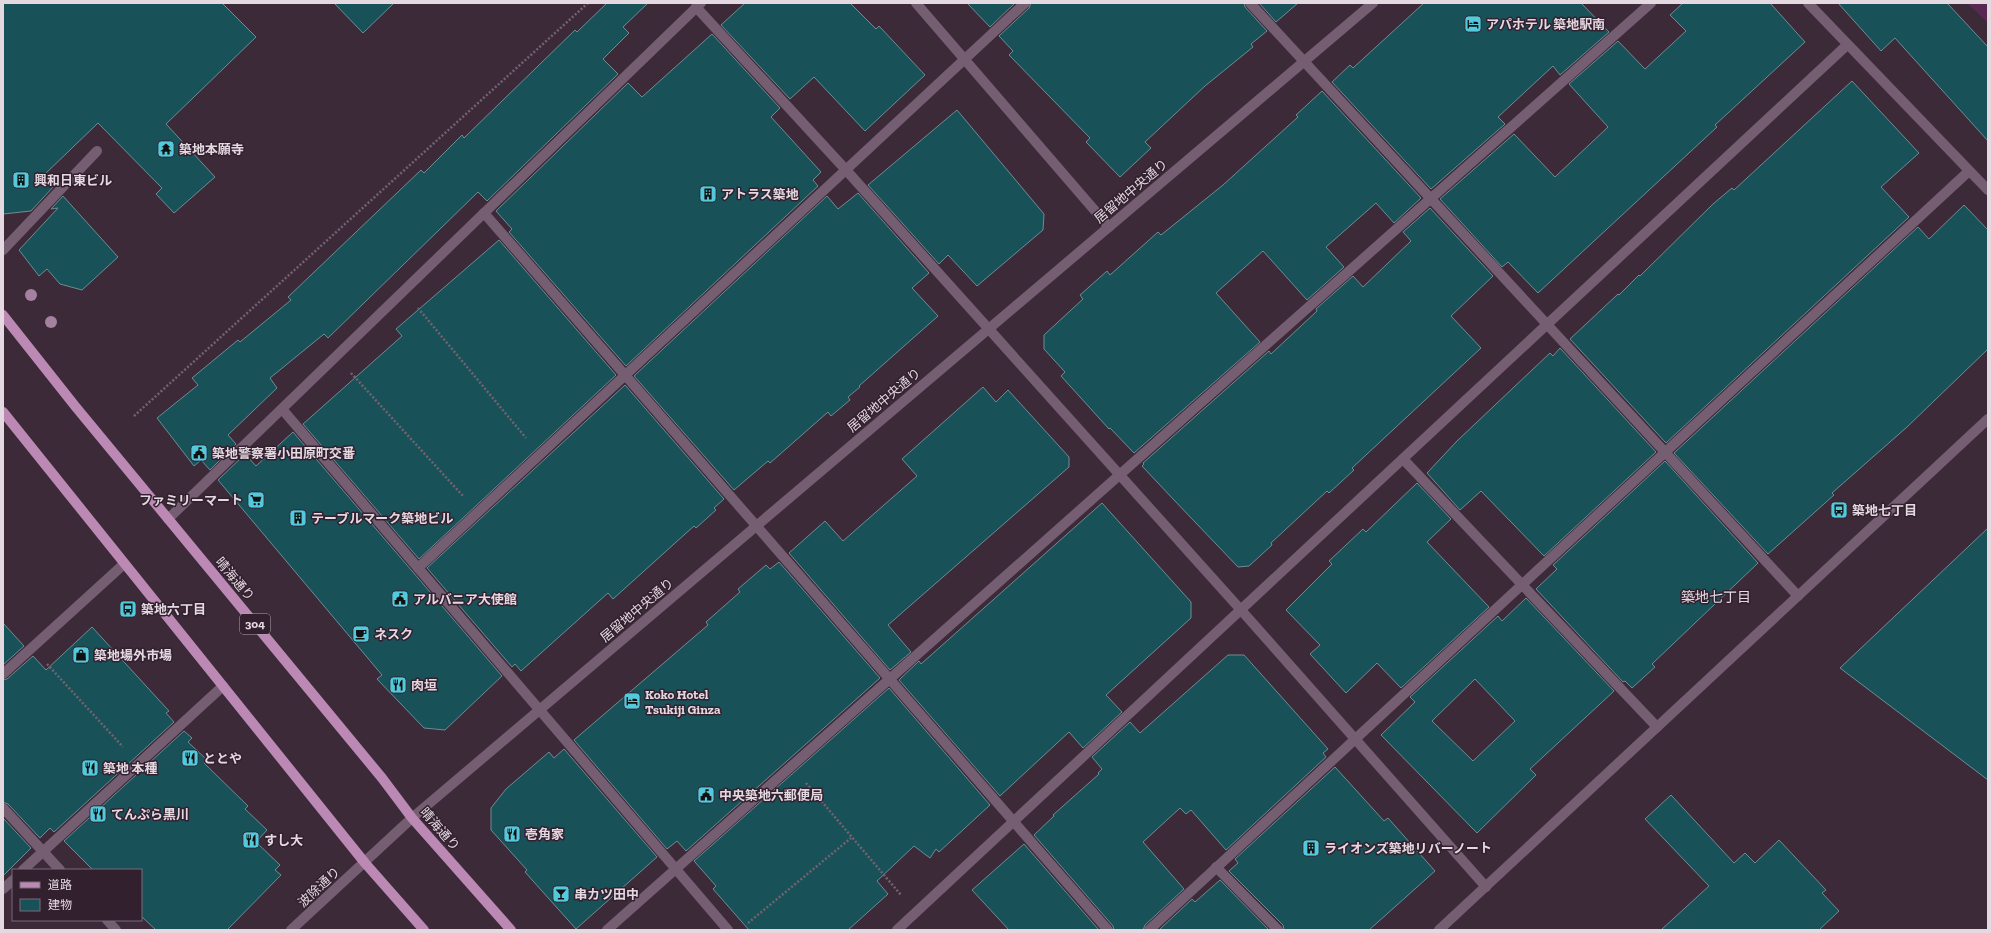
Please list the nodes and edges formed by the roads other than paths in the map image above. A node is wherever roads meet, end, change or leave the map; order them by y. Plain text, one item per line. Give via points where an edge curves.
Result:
1 (916, 3) edge
2 (1025, 3) edge
3 (1250, 3) edge
4 (1373, 3) edge
5 (1651, 3) edge
6 (1808, 3) edge
7 (698, 5) edge
8 (1847, 45) junction
9 (964, 60) junction
10 (1303, 60) junction
11 (97, 151) dead end
12 (846, 170) junction
13 (1969, 171) junction
14 (1988, 190) edge
15 (1430, 198) junction
16 (484, 213) junction
17 (1109, 227) junction
18 (3, 250) edge
19 (3, 315) edge
20 (1547, 325) junction
21 (989, 329) junction
22 (625, 375) junction
23 (282, 409) junction
24 (3, 412) edge
25 (1988, 419) edge
26 (1665, 453) junction
27 (1403, 459) junction
28 (1119, 475) junction
29 (168, 519) junction
30 (756, 526) junction
31 (124, 564) junction
32 (418, 568) junction
33 (1522, 585) junction
34 (1798, 596) junction
35 (1241, 610) junction
36 (3, 674) edge
37 (890, 679) junction
38 (223, 686) junction
39 (540, 710) junction
40 (1657, 727) junction
41 (1354, 740) junction
42 (3, 808) edge
43 (412, 818) junction
44 (1014, 821) junction
45 (43, 852) junction
46 (365, 862) junction
47 (1216, 867) junction
48 (25, 869) edge
49 (59, 869) edge
50 (676, 869) junction
51 (12, 881) edge
52 (1486, 887) junction
53 (3, 889) edge
54 (108, 921) edge
55 (116, 930) edge
56 (291, 930) edge
57 (424, 930) edge
58 (511, 930) edge
59 (607, 930) edge
60 (728, 930) edge
61 (897, 930) edge
62 (1108, 930) edge
63 (1149, 930) edge
64 (1278, 930) edge
65 (1439, 930) edge

1 - 9 street
2 - 9 street
3 - 10 street
4 - 10 street, 居留地中央通り
5 - 15 street
6 - 8 street
7 - 12 street
7 - 16 street
8 - 13 street
8 - 20 street
9 - 12 street
9 - 17 street
10 - 15 street
10 - 17 street, 居留地中央通り
11 - 18 street
12 - 21 street
12 - 22 street
13 - 14 street
13 - 26 street
15 - 20 street
15 - 28 street
16 - 22 street
16 - 23 street
17 - 21 street, 居留地中央通り
19 - 29 main road, 晴海通り / 304
20 - 26 street
20 - 27 street
21 - 28 street
21 - 30 street, 居留地中央通り
22 - 30 street
22 - 32 street
23 - 29 street
23 - 32 street
24 - 31 main road
25 - 34 street
26 - 33 street
26 - 34 street
27 - 33 street
27 - 35 street
28 - 35 street
28 - 37 street
29 - 43 main road, 晴海通り / 304 via 382,778
30 - 37 street
30 - 39 street, 居留地中央通り
31 - 36 street
31 - 38 main road
32 - 39 street
33 - 40 street
33 - 41 street
34 - 40 street
35 - 41 street
35 - 44 street
37 - 44 street
37 - 50 street
38 - 45 street
38 - 46 main road
39 - 43 street, 居留地中央通り
39 - 50 street
40 - 52 street
41 - 47 street
41 - 52 street
42 - 45 street
43 - 46 street, 波除通り
43 - 58 main road, 晴海通り / 304
44 - 61 street
44 - 62 street
45 - 48 street
45 - 49 street
46 - 56 street, 波除通り
46 - 57 main road
47 - 63 street
47 - 64 street
50 - 59 street
50 - 60 street
51 - 53 street
52 - 65 street
54 - 55 street

